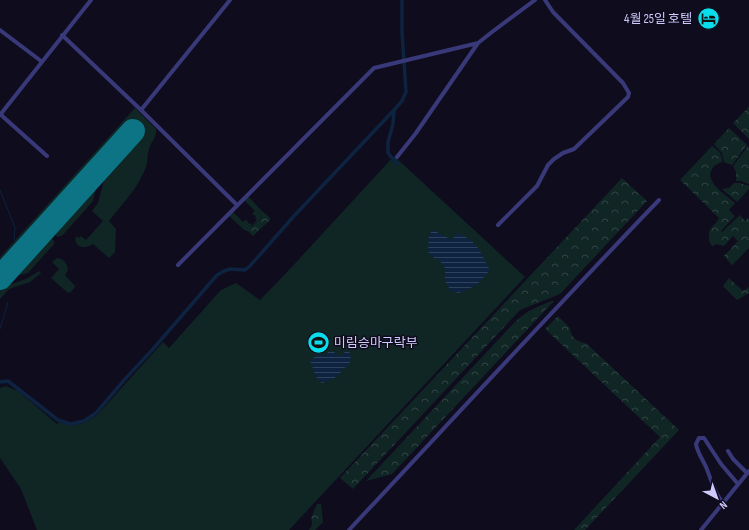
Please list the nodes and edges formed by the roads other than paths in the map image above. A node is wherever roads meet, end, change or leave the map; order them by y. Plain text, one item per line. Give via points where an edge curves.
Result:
1 (91, 0) edge
2 (230, 0) edge
3 (535, 0) edge
4 (545, 0) edge
5 (0, 30) edge
6 (62, 35) junction
7 (478, 43) junction
8 (41, 61) junction
9 (141, 110) junction
10 (0, 114) edge
11 (47, 156) dead end
12 (397, 157) dead end
13 (659, 200) dead end
14 (237, 205) junction
15 (498, 226) dead end
16 (178, 265) dead end
17 (728, 451) dead end
18 (748, 472) edge
19 (738, 484) junction
20 (723, 503) junction
21 (349, 530) edge
22 (701, 530) edge

1 - 6 street
2 - 9 street
3 - 7 street
4 - 15 street via 557,17 623,83 629,93 628,97 574,149 562,153 548,165 537,186
5 - 8 street
6 - 8 street
6 - 9 street
7 - 12 street
7 - 14 street via 374,68
8 - 10 street
9 - 14 street
10 - 11 street
13 - 21 street
14 - 16 street
17 - 18 street
18 - 19 street
19 - 20 street
19 - 20 street via 704,438 699,438 696,447
20 - 22 street

